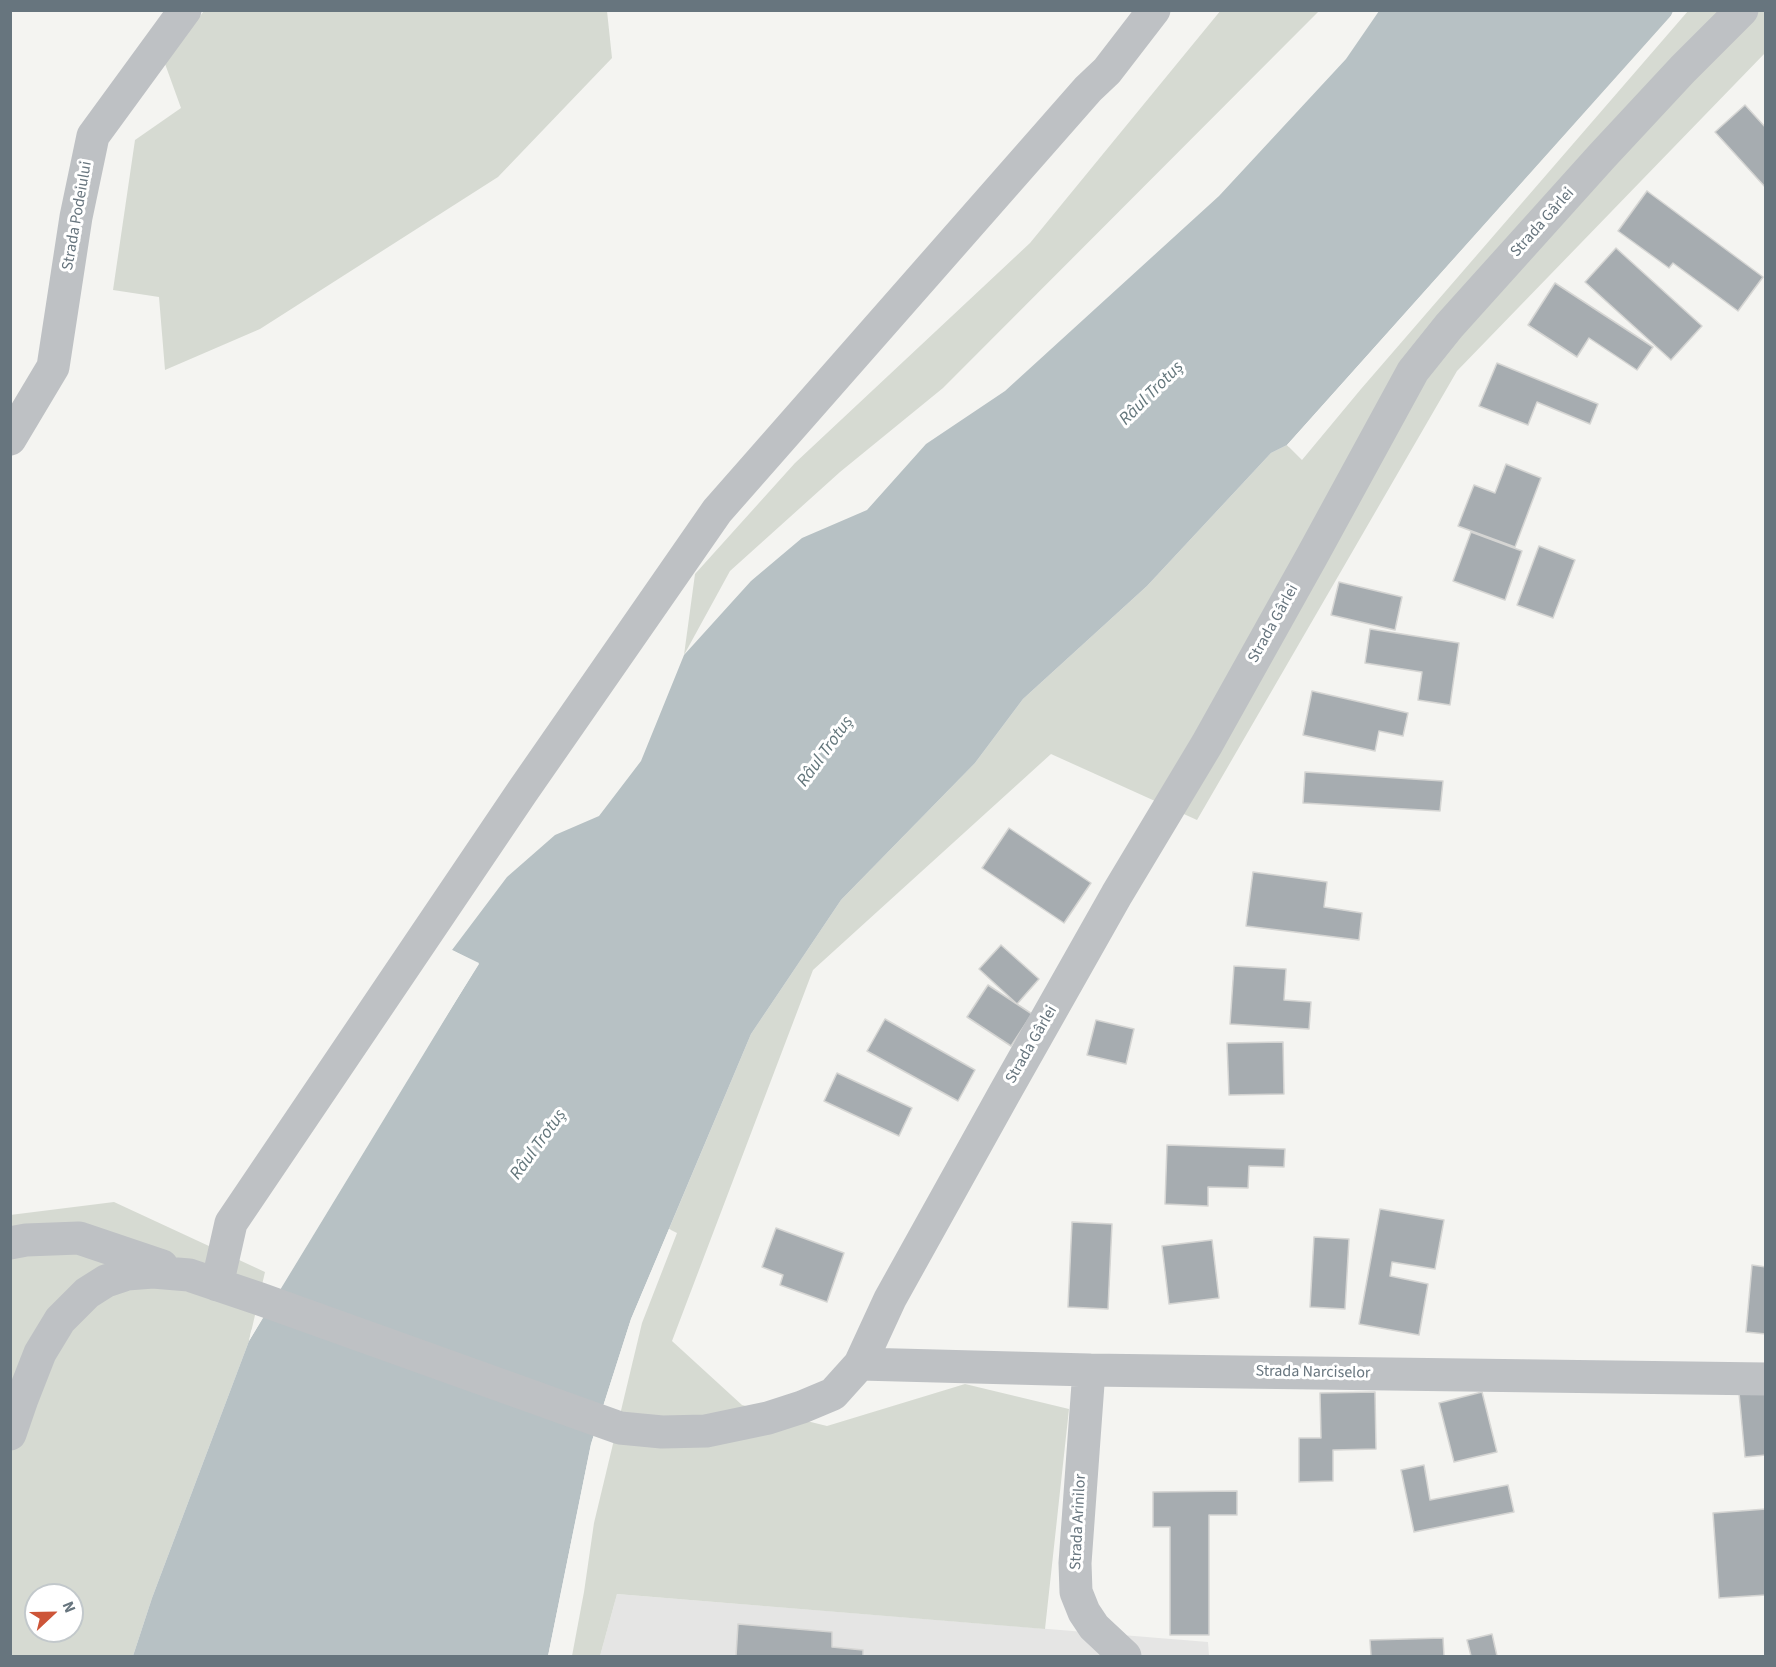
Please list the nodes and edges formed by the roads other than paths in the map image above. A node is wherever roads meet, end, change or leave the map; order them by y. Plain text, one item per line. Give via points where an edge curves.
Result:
1 (185, 10) edge
2 (1154, 10) edge
3 (1742, 10) edge
4 (10, 439) edge
5 (10, 1243) edge
6 (203, 1280) junction
7 (860, 1364) junction
8 (1089, 1370) junction
9 (1766, 1379) edge
10 (10, 1434) edge
11 (1125, 1656) edge

1 - 4 street, Strada Podeiului via 93,136 53,367
2 - 6 street via 1107,71 717,510 231,1223
3 - 7 street, Strada Gârlei via 1602,156 1413,371 1207,744 1112,904 890,1299
5 - 6 street via 79,1238
6 - 7 street, Strada Gârlei via 620,1428 706,1431 768,1418 832,1394
6 - 10 street via 153,1272 127,1274 105,1281 87,1293 60,1320 40,1353
7 - 8 street, Strada Narciselor
8 - 9 street, Strada Narciselor
8 - 11 street, Strada Arinilor via 1076,1592 1094,1627

